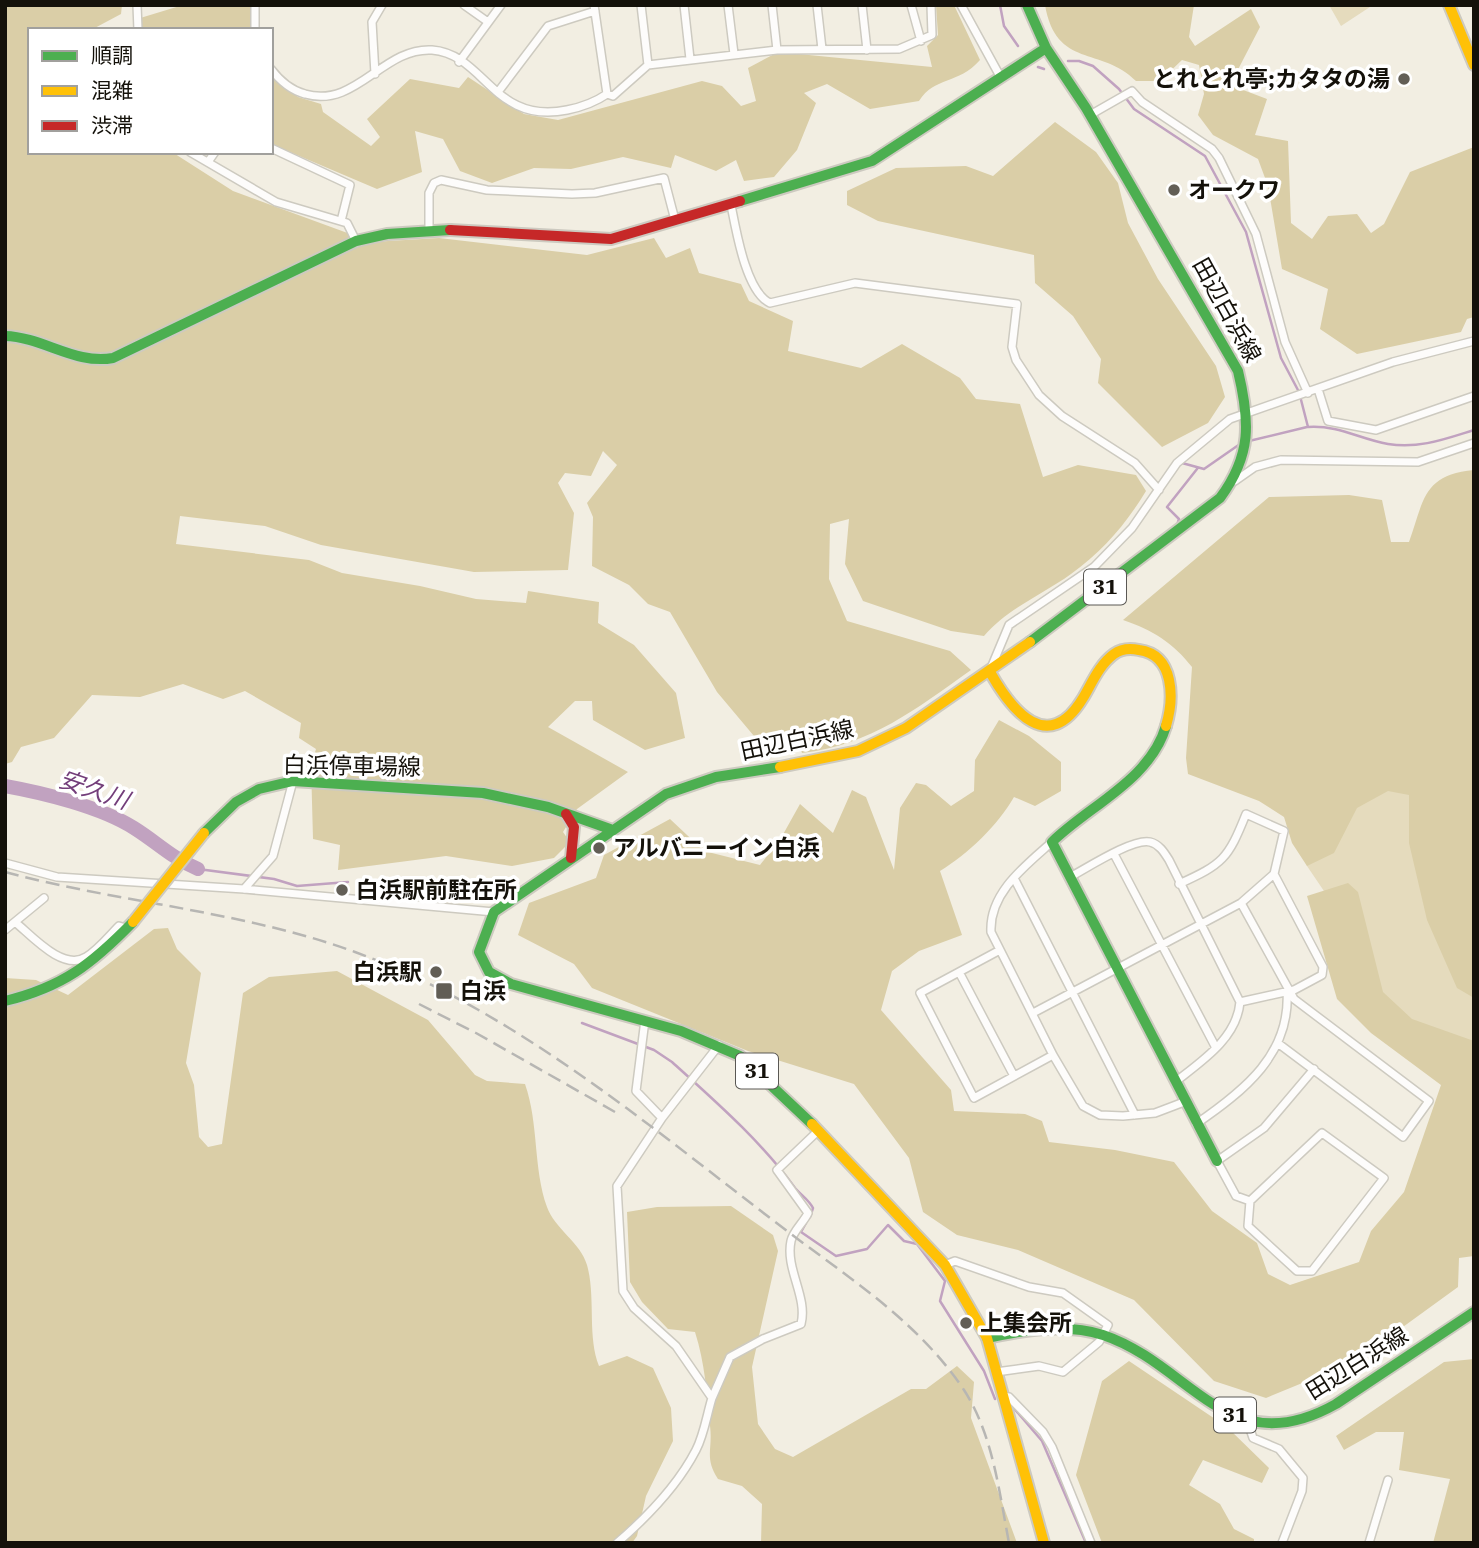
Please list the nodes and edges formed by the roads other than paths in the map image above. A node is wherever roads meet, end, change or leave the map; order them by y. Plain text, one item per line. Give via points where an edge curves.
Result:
1 (137, 5) edge
2 (256, 5) edge
3 (382, 5) edge
4 (464, 5) edge
5 (501, 5) edge
6 (641, 5) edge
7 (684, 5) edge
8 (728, 5) edge
9 (772, 5) edge
10 (817, 5) edge
11 (862, 5) edge
12 (911, 5) edge
13 (931, 5) edge
14 (961, 5) edge
15 (1027, 5) edge
16 (1449, 5) edge
17 (594, 8) edge
18 (488, 22) junction
19 (138, 28) edge
20 (255, 28) edge
21 (921, 41) junction
22 (1046, 48) junction
23 (822, 49) junction
24 (777, 50) junction
25 (867, 50) junction
26 (734, 54) junction
27 (690, 59) junction
28 (459, 62) junction
29 (648, 65) junction
30 (1474, 65) edge
31 (273, 71) edge
32 (374, 74) junction
33 (1001, 78) junction
34 (498, 92) junction
35 (607, 94) junction
36 (1090, 116) junction
37 (273, 149) edge
38 (194, 154) edge
39 (214, 154) edge
40 (208, 162) junction
41 (731, 205) junction
42 (675, 220) junction
43 (341, 221) junction
44 (429, 231) junction
45 (356, 241) junction
46 (5, 336) edge
47 (1474, 341) edge
48 (1318, 389) junction
49 (1306, 393) junction
50 (1474, 396) edge
51 (1248, 411) junction
52 (1474, 443) edge
53 (1231, 483) junction
54 (1159, 490) junction
55 (990, 672) junction
56 (293, 781) junction
57 (566, 814) junction
58 (610, 829) junction
59 (1052, 842) junction
60 (1114, 854) junction
61 (571, 858) junction
62 (5, 863) edge
63 (1274, 874) junction
64 (1070, 877) junction
65 (1014, 878) junction
66 (1180, 884) junction
67 (244, 889) junction
68 (44, 898) dead end
69 (1241, 903) junction
70 (494, 912) junction
71 (15, 922) junction
72 (1200, 924) junction
73 (130, 925) junction
74 (5, 930) edge
75 (1160, 945) junction
76 (1000, 950) junction
77 (1116, 968) junction
78 (959, 972) junction
79 (1072, 991) junction
80 (1287, 991) junction
81 (5, 1001) edge
82 (1240, 1002) junction
83 (1033, 1013) junction
84 (645, 1020) junction
85 (1279, 1044) junction
86 (719, 1045) junction
87 (1216, 1048) junction
88 (1053, 1055) junction
89 (1314, 1069) junction
90 (1014, 1076) junction
91 (1175, 1082) junction
92 (1184, 1102) junction
93 (1135, 1115) junction
94 (662, 1118) junction
95 (1196, 1124) junction
96 (819, 1130) junction
97 (1217, 1161) junction
98 (1250, 1201) junction
99 (945, 1265) junction
100 (1474, 1312) edge
101 (1104, 1335) junction
102 (987, 1338) junction
103 (996, 1372) junction
104 (1003, 1396) junction
105 (712, 1398) junction
106 (1247, 1420) junction
107 (1388, 1480) dead end
108 (617, 1543) edge
109 (1044, 1543) edge
110 (1091, 1543) edge
111 (1282, 1543) edge
112 (1369, 1543) edge

1 - 19 street
2 - 20 street
3 - 32 street via 372,22
4 - 18 street
5 - 18 street
6 - 29 street
7 - 27 street
8 - 26 street
9 - 24 street
10 - 23 street
11 - 25 street
12 - 21 street
13 - 21 street via 932,34
14 - 33 street
15 - 22 main road, 田辺白浜線 / 31
16 - 30 main road
17 - 34 street via 548,26
17 - 35 street
18 - 28 street
21 - 25 street via 900,49
22 - 33 main road
22 - 36 main road, 田辺白浜線 / 31
23 - 24 street
23 - 25 street
24 - 26 street
26 - 27 street
27 - 29 street
28 - 32 street via 443,52 417,51
28 - 34 street
29 - 35 street via 613,96
31 - 32 street via 296,91 328,98
33 - 41 main road via 872,161
34 - 35 street via 526,111 546,114 592,104
36 - 49 street via 1129,91 1216,152 1256,234 1285,342
36 - 51 main road, 田辺白浜線 / 31 via 1227,347
37 - 43 street via 350,185
38 - 40 street
39 - 40 street
40 - 43 street via 276,202
41 - 42 main road
41 - 54 street via 738,243 755,289 770,303 855,283 1017,304 1012,346 1040,395 1062,416 1135,463
42 - 44 main road via 611,239 567,241
42 - 44 street via 664,178 572,194 487,190 441,180 429,193
43 - 45 street via 352,229
44 - 45 main road via 385,233
45 - 46 main road via 131,352 107,359 93,360 31,339
47 - 48 street
48 - 49 street
48 - 50 street via 1328,421 1376,430
49 - 51 street
51 - 53 main road, 田辺白浜線 / 31 via 1246,439
51 - 54 street via 1230,419 1184,456
52 - 53 street via 1418,461 1281,460 1255,467
53 - 55 main road, 田辺白浜線 / 31 via 1164,543
54 - 55 street via 1132,528 1094,567 1009,625
55 - 58 main road, 田辺白浜線 / 31 via 906,728 858,751 697,783 666,794
55 - 59 main road via 1017,712 1039,726 1067,720 1102,666 1125,649 1146,650 1165,668 1171,702 1163,740 1154,756
56 - 57 main road, 白浜停車場線 via 471,792 519,799
56 - 67 street via 273,856
56 - 73 main road, 白浜停車場線, bridge via 260,789 236,802 204,833
57 - 58 main road, 白浜停車場線
57 - 61 main road via 574,827
58 - 61 main road, 田辺白浜線 / 31
59 - 64 main road
59 - 65 street
60 - 64 street
60 - 66 street via 1139,841 1152,842 1162,849
60 - 75 street
61 - 70 main road, 田辺白浜線 / 31
62 - 67 street via 57,877
63 - 66 street via 1283,831 1246,814 1225,858
63 - 69 street
63 - 80 street via 1323,967 1322,975
64 - 77 main road
65 - 76 street via 996,900 990,918
65 - 79 street
66 - 72 street
67 - 70 street
68 - 71 street
69 - 72 street
69 - 80 street
70 - 84 main road, 31 via 479,953 482,964 498,978
71 - 73 street via 46,948 78,961 119,926
71 - 74 street
72 - 75 street
72 - 82 street
73 - 81 main road, 白浜停車場線 via 85,970
75 - 77 street
75 - 87 street
76 - 78 street
76 - 83 street
77 - 79 street
77 - 91 main road
78 - 90 street
78 - 90 street via 920,993 974,1098
79 - 83 street
79 - 93 street
80 - 82 street
80 - 85 street
80 - 89 street via 1429,1101 1403,1137
82 - 87 street via 1234,1026
83 - 88 street
84 - 86 main road, 31
84 - 94 street via 636,1091
85 - 89 street
85 - 95 street via 1234,1097
86 - 94 street
86 - 96 main road, 31 via 740,1056
87 - 91 street
88 - 90 street
88 - 93 street via 1083,1106 1100,1115
89 - 97 street via 1264,1128
91 - 92 main road
92 - 93 street
92 - 95 main road
94 - 105 street via 617,1186 623,1291 634,1308 676,1346
95 - 97 main road
96 - 99 main road, 31
96 - 105 street via 777,1170 808,1213 791,1241 801,1324 730,1357
97 - 98 street via 1236,1196
98 - 98 street via 1248,1226 1297,1271 1312,1271 1384,1178 1322,1133
99 - 101 street via 955,1261 1029,1287 1063,1293 1108,1325
99 - 102 main road, 31
100 - 106 main road, 田辺白浜線 / 31 via 1318,1414 1284,1425
101 - 102 main road, 田辺白浜線 / 31 via 1044,1328
101 - 103 street via 1063,1372 1039,1366
101 - 106 main road, 田辺白浜線 / 31 via 1127,1344 1220,1408
102 - 103 main road, 31
103 - 104 main road, 31
104 - 109 main road, 31
104 - 110 street via 1043,1432
105 - 108 street via 689,1463
106 - 111 street via 1253,1438 1279,1449 1303,1478
107 - 112 street

